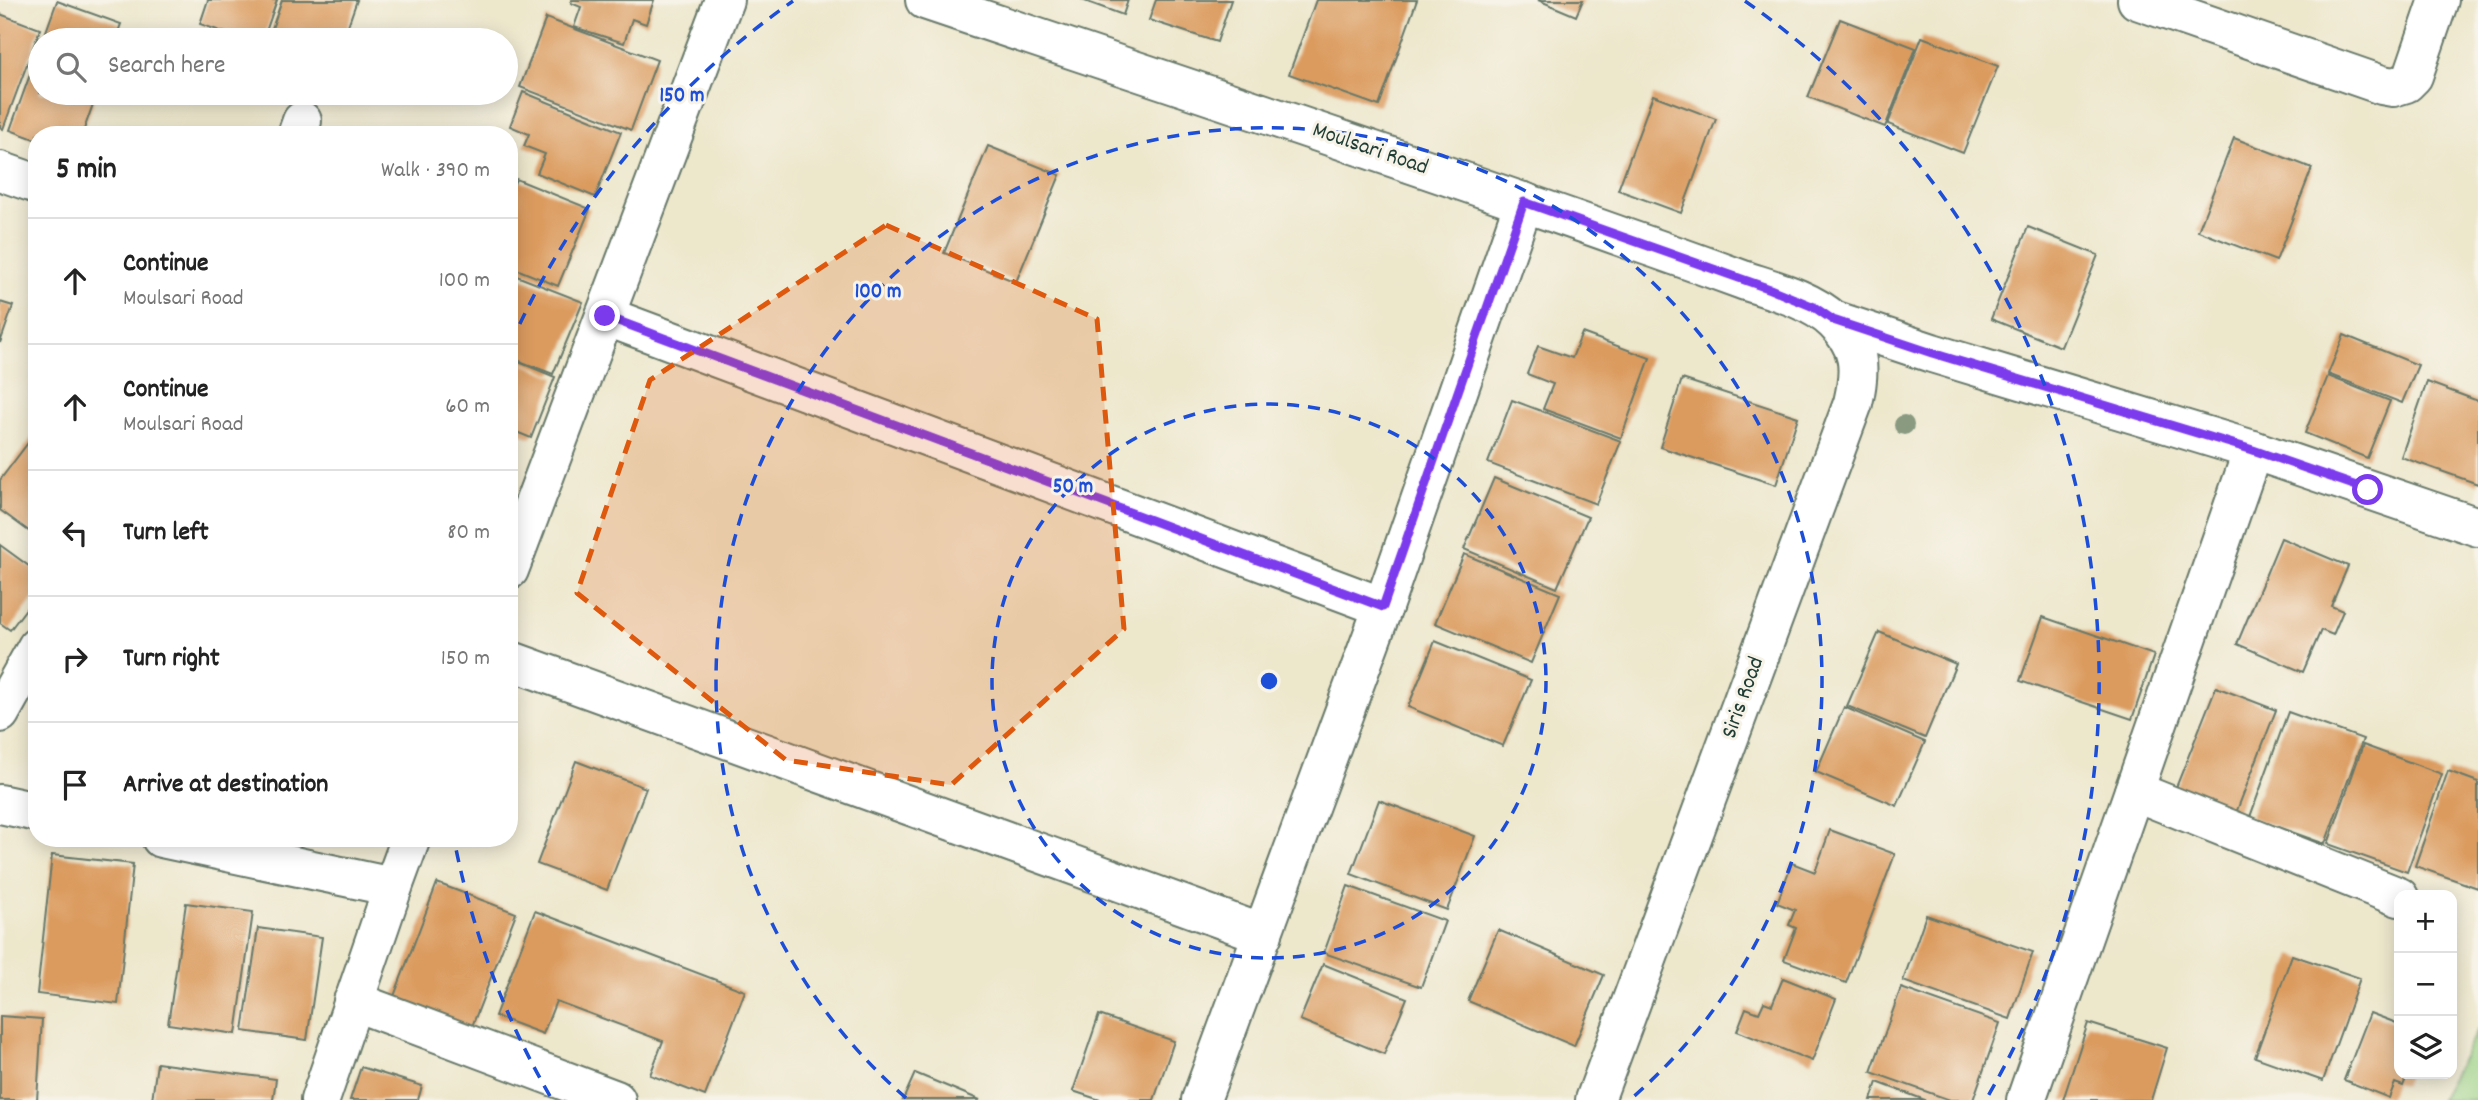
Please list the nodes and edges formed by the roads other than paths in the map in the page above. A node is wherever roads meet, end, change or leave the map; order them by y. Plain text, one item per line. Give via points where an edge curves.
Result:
1 (724, 0) edge
2 (925, 0) edge
3 (2137, 0) edge
4 (2439, 0) edge
5 (998, 12) edge
6 (0, 171) edge
7 (28, 181) edge
8 (1524, 202) junction
9 (1823, 314) junction
10 (605, 316) junction
11 (2253, 450) junction
12 (2478, 527) edge
13 (518, 546) edge
14 (1383, 607) junction
15 (518, 663) edge
16 (28, 664) edge
17 (0, 713) edge
18 (2134, 791) junction
19 (0, 804) edge
20 (28, 810) edge
21 (204, 847) edge
22 (408, 847) edge
23 (393, 887) junction
24 (2394, 895) edge
25 (1263, 934) junction
26 (353, 1000) junction
27 (320, 1100) edge
28 (615, 1100) edge
29 (1201, 1100) edge
30 (1595, 1100) edge
31 (2026, 1100) edge

1 - 10 street
2 - 5 street, Moulsari Road
3 - 4 street via 2393,87 2413,76
5 - 8 street, Moulsari Road
6 - 7 street
8 - 9 street, Moulsari Road via 1757,285
8 - 14 street
9 - 11 street, Moulsari Road via 1932,353
9 - 30 street, Siris Road via 1847,336 1856,353 1859,376 1853,403
10 - 13 street
10 - 14 street
11 - 12 street, Moulsari Road
11 - 18 street
14 - 25 street
15 - 25 street
16 - 17 street
18 - 24 street
18 - 31 street
19 - 20 street
21 - 23 street
22 - 23 street
23 - 26 street
25 - 29 street
26 - 27 street
26 - 28 street

